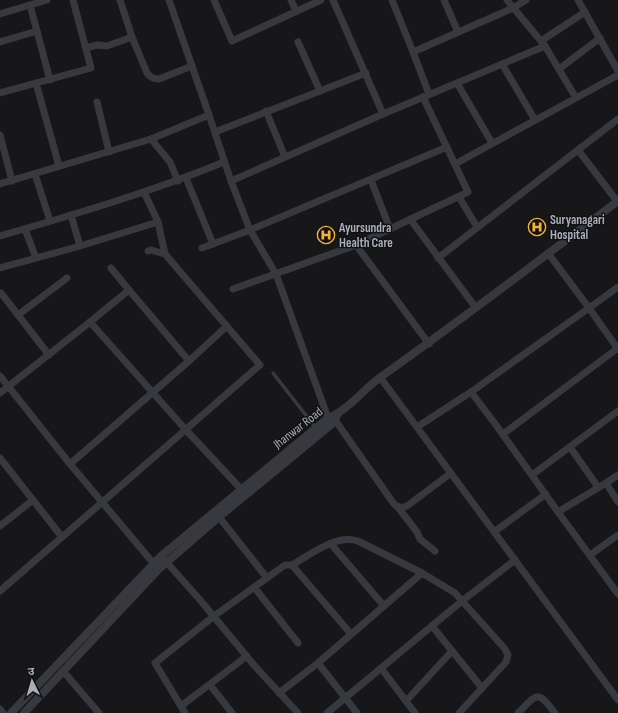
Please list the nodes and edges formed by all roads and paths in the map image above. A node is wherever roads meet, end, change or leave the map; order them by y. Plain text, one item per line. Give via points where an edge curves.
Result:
1 (47, 0) edge
2 (73, 0) edge
3 (120, 0) edge
4 (169, 0) edge
5 (214, 0) edge
6 (291, 0) edge
7 (321, 0) edge
8 (333, 0) edge
9 (392, 0) edge
10 (444, 0) edge
11 (506, 0) edge
12 (526, 0) edge
13 (578, 0) edge
14 (30, 5) junction
15 (513, 8) junction
16 (296, 11) junction
17 (585, 12) junction
18 (0, 14) edge
19 (36, 31) junction
20 (458, 32) junction
21 (132, 37) junction
22 (600, 38) junction
23 (0, 42) edge
24 (298, 42) dead end
25 (543, 43) junction
26 (86, 48) junction
27 (413, 52) junction
28 (502, 64) junction
29 (192, 66) junction
30 (559, 68) junction
31 (618, 71) edge
32 (366, 73) junction
33 (618, 75) edge
34 (50, 80) junction
35 (457, 83) junction
36 (36, 84) junction
37 (320, 90) junction
38 (0, 94) edge
39 (426, 96) junction
40 (576, 98) junction
41 (97, 102) dead end
42 (266, 111) junction
43 (383, 114) junction
44 (209, 115) junction
45 (618, 119) edge
46 (535, 120) junction
47 (215, 132) junction
48 (0, 135) edge
49 (151, 139) junction
50 (492, 143) junction
51 (447, 147) junction
52 (2, 150) edge
53 (578, 150) junction
54 (109, 152) junction
55 (285, 157) junction
56 (224, 162) junction
57 (455, 164) junction
58 (59, 166) junction
59 (36, 174) junction
60 (186, 178) junction
61 (371, 180) junction
62 (12, 181) junction
63 (178, 181) junction
64 (231, 181) junction
65 (0, 184) edge
66 (144, 192) junction
67 (458, 197) junction
68 (617, 201) edge
69 (71, 215) junction
70 (410, 219) junction
71 (50, 221) junction
72 (158, 222) junction
73 (477, 227) junction
74 (25, 228) junction
75 (390, 229) junction
76 (250, 230) junction
77 (0, 236) edge
78 (213, 244) junction
79 (356, 245) junction
80 (80, 246) junction
81 (202, 248) dead end
82 (148, 251) dead end
83 (548, 253) junction
84 (165, 254) junction
85 (36, 258) junction
86 (438, 258) junction
87 (0, 268) edge
88 (111, 268) dead end
89 (276, 274) junction
90 (67, 278) dead end
91 (618, 287) edge
92 (233, 289) dead end
93 (129, 290) junction
94 (1, 293) edge
95 (476, 308) junction
96 (589, 308) junction
97 (18, 315) junction
98 (90, 322) junction
99 (226, 326) junction
100 (429, 344) junction
101 (618, 348) edge
102 (49, 355) junction
103 (189, 361) junction
104 (273, 373) dead end
105 (0, 376) edge
106 (380, 377) junction
107 (8, 387) junction
108 (152, 392) junction
109 (470, 392) junction
110 (0, 393) edge
111 (618, 411) edge
112 (334, 417) junction
113 (417, 427) junction
114 (316, 428) junction
115 (186, 430) junction
116 (503, 434) junction
117 (570, 447) junction
118 (1, 460) edge
119 (70, 464) junction
120 (451, 473) junction
121 (532, 475) junction
122 (618, 475) edge
123 (606, 483) junction
124 (598, 487) junction
125 (241, 489) junction
126 (546, 494) junction
127 (33, 500) junction
128 (101, 502) junction
129 (618, 502) edge
130 (397, 506) junction
131 (558, 512) junction
132 (219, 517) junction
133 (0, 526) edge
134 (494, 532) junction
135 (618, 535) edge
136 (62, 536) junction
137 (331, 544) junction
138 (435, 551) dead end
139 (590, 555) junction
140 (164, 559) junction
141 (515, 560) junction
142 (154, 564) junction
143 (292, 565) junction
144 (422, 573) junction
145 (268, 578) junction
146 (254, 587) junction
147 (0, 591) edge
148 (618, 594) edge
149 (462, 601) junction
150 (384, 606) junction
151 (214, 616) junction
152 (432, 626) junction
153 (351, 634) junction
154 (298, 643) dead end
155 (452, 652) junction
156 (247, 656) junction
157 (318, 663) junction
158 (381, 668) junction
159 (63, 672) junction
160 (210, 685) junction
161 (482, 688) junction
162 (279, 694) junction
163 (344, 698) junction
164 (618, 700) edge
165 (406, 701) junction
166 (0, 708) edge
167 (183, 710) edge
168 (3, 713) edge
169 (11, 713) edge
170 (24, 713) edge
171 (98, 713) edge
172 (232, 713) edge
173 (298, 713) edge
174 (327, 713) edge
175 (357, 713) edge
176 (414, 713) edge
177 (459, 713) edge
178 (518, 713) edge
179 (555, 713) edge

1 - 14 street
2 - 26 street
3 - 21 street
4 - 29 street
5 - 16 street via 232,41
6 - 16 street
7 - 16 street
8 - 32 street
9 - 27 street
10 - 20 street
11 - 15 street
12 - 15 street
13 - 17 street
14 - 18 street
14 - 19 street
15 - 20 street
15 - 25 street
17 - 22 street
17 - 25 street
19 - 23 street
19 - 34 street
20 - 27 street
21 - 26 street via 107,46
21 - 29 street via 147,74 154,79
22 - 30 street
22 - 31 street
24 - 37 street
25 - 28 street
25 - 30 street
26 - 34 street via 91,68
27 - 39 street
28 - 35 street
28 - 46 street
29 - 44 street
30 - 40 street
32 - 37 street
32 - 43 street
33 - 40 street
34 - 36 street
35 - 39 street
35 - 50 street
36 - 38 street
36 - 58 street
37 - 42 street
39 - 43 street
39 - 51 street
40 - 46 street
41 - 54 street
42 - 47 street
42 - 55 street
43 - 55 street
44 - 47 street
44 - 49 street
45 - 53 street
46 - 50 street
47 - 56 street
48 - 52 street
49 - 54 street
49 - 63 street via 170,162
50 - 57 street
51 - 57 street
51 - 61 street
52 - 62 street
53 - 68 street
53 - 73 street
54 - 58 street
55 - 64 street
56 - 60 street
56 - 64 street
57 - 67 street via 468,192
58 - 59 street
59 - 62 street
59 - 71 street
60 - 63 street
60 - 78 street
61 - 75 street
61 - 76 street
62 - 65 street
63 - 66 street
64 - 76 street
66 - 69 street
66 - 72 street
67 - 70 street
67 - 73 street
68 - 83 street
69 - 71 street
69 - 80 street
70 - 75 street
70 - 86 street
71 - 74 street
72 - 80 street
72 - 84 street
73 - 86 street
74 - 77 street
74 - 85 street
75 - 79 street
76 - 78 street
76 - 89 street
78 - 81 street
79 - 89 street
79 - 100 street
80 - 85 street
82 - 84 street
83 - 95 street
83 - 96 street
84 - 99 street
85 - 87 street
86 - 95 street
88 - 93 street
89 - 92 street
89 - 112 street
90 - 97 street
91 - 96 street
93 - 98 street
93 - 103 street
94 - 97 street
95 - 100 street
96 - 101 street
96 - 109 street
97 - 102 street
98 - 102 street
98 - 108 street
99 - 103 street
99 - 115 street via 260,365
100 - 106 street
101 - 116 street
102 - 107 street
103 - 108 street
104 - 114 lane
105 - 107 street
106 - 112 street
106 - 113 street
107 - 110 street
107 - 119 street
108 - 115 street
108 - 119 street
109 - 113 street
109 - 116 street
111 - 117 street
112 - 114 street, Jhanwar Road
112 - 130 street
112 - 132 street, Jhanwar Road via 332,424
113 - 120 street
114 - 125 street, Jhanwar Road
115 - 125 street
115 - 128 street
116 - 121 street
117 - 121 street
117 - 124 street
118 - 127 street
119 - 128 street
120 - 130 street via 407,506
120 - 134 street
121 - 126 street
122 - 123 street
123 - 124 street
123 - 129 street
124 - 131 street
125 - 140 street, Jhanwar Road
126 - 131 street
126 - 134 street
127 - 133 street
127 - 136 street
128 - 136 street
128 - 142 street
130 - 138 street via 420,539
131 - 139 street
132 - 140 street, Jhanwar Road
132 - 145 street
134 - 141 street
135 - 139 street
136 - 147 street
137 - 143 street
137 - 144 street via 350,538
137 - 150 street
139 - 148 street
140 - 142 street, Jhanwar Road
140 - 151 street
140 - 159 street, Jhanwar Road
141 - 149 street
141 - 164 street
142 - 169 street, Jhanwar Road
143 - 145 street via 285,565
143 - 153 street
144 - 149 street via 455,593
144 - 150 street
145 - 146 street
146 - 151 street
146 - 154 street
149 - 152 street
149 - 161 street via 508,655 506,662
150 - 153 street
151 - 156 street
151 - 167 street via 155,663
152 - 155 street
152 - 158 street
153 - 157 street
155 - 161 street
155 - 165 street
156 - 160 street
156 - 162 street
157 - 162 street
157 - 163 street
158 - 163 street
158 - 165 street
159 - 170 street, Jhanwar Road
159 - 171 street
160 - 167 street
160 - 172 street
161 - 177 street
162 - 173 street
163 - 174 street
163 - 175 street
165 - 176 street
166 - 168 street
178 - 179 street via 534,697 539,696

